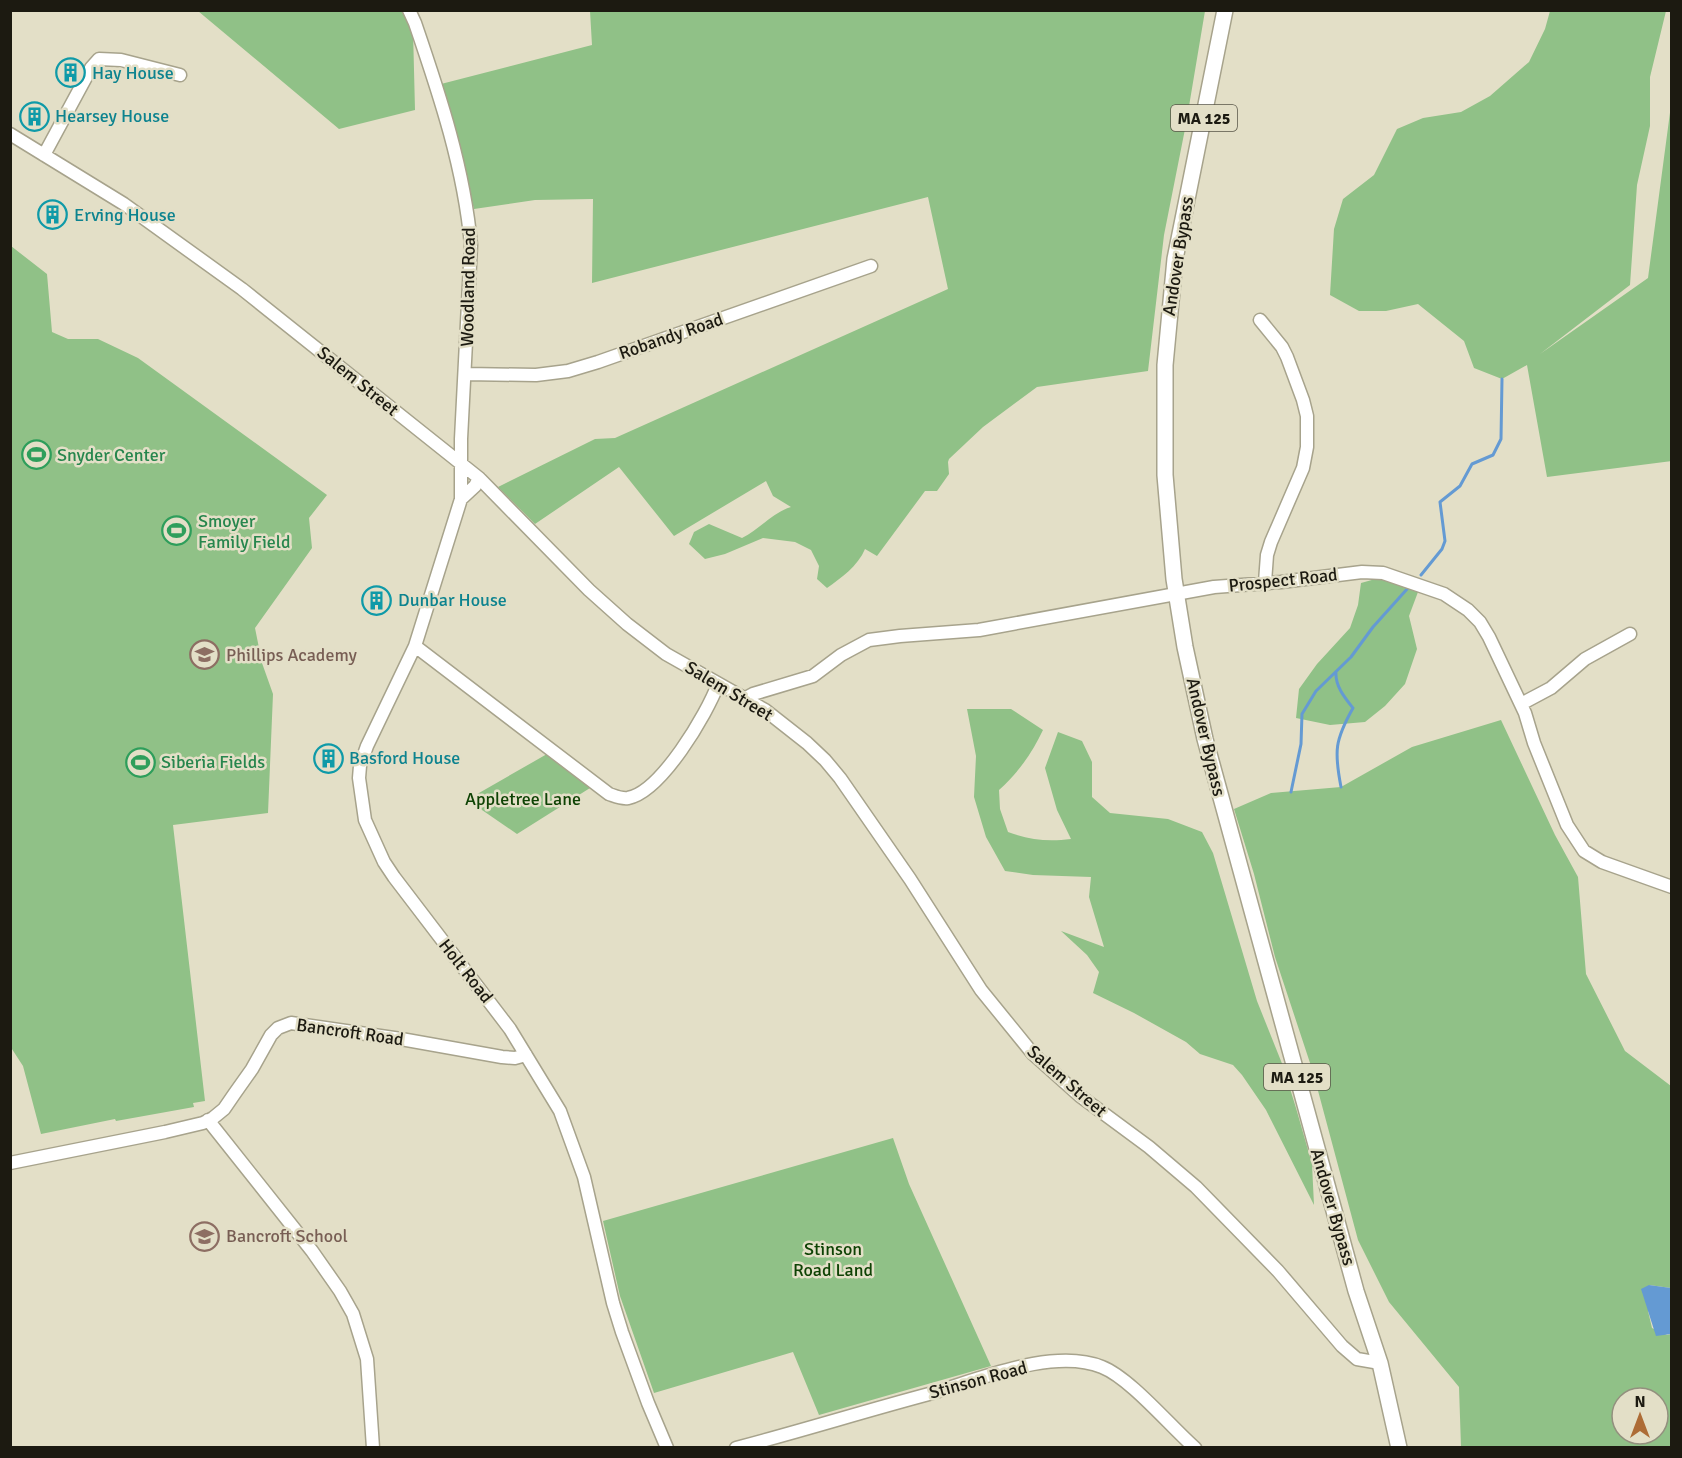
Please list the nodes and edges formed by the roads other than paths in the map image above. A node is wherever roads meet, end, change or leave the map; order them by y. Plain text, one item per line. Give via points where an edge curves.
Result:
1 (409, 10) edge
2 (1225, 10) edge
3 (180, 75) dead end
4 (10, 134) edge
5 (44, 155) junction
6 (871, 266) dead end
7 (1260, 320) dead end
8 (466, 374) junction
9 (462, 464) junction
10 (479, 478) junction
11 (461, 499) junction
12 (1265, 582) junction
13 (1176, 594) junction
14 (1630, 634) dead end
15 (415, 646) junction
16 (718, 684) junction
17 (744, 699) junction
18 (1521, 704) junction
19 (1671, 887) edge
20 (526, 1055) junction
21 (208, 1120) junction
22 (10, 1163) edge
23 (1380, 1363) junction
24 (373, 1448) edge
25 (667, 1448) edge
26 (736, 1448) edge
27 (1195, 1448) edge
28 (1399, 1448) edge

1 - 8 street, Woodland Road via 441,99 462,176 471,245
2 - 13 main road, Andover Bypass / MA 125 via 1175,259 1167,331 1165,475
3 - 5 street via 121,60 99,59
4 - 5 street, Salem Street
5 - 9 street, Salem Street via 124,204 208,263
6 - 8 street, Robandy Road via 568,371 536,375
7 - 12 street via 1282,347 1294,372 1307,432 1303,468 1271,542
8 - 9 street, Woodland Road
9 - 10 street, Salem Street
9 - 11 street, Holt Road
10 - 11 street, Holt Road
10 - 16 street, Salem Street via 627,624 666,654
11 - 15 street, Holt Road
12 - 13 street, Prospect Road
12 - 18 street, Prospect Road via 1374,572 1444,594 1480,622
13 - 17 street, Prospect Road via 979,630 869,640 813,676
13 - 23 main road, Andover Bypass / MA 125 via 1217,783 1356,1291
14 - 18 street
15 - 16 street via 609,794 621,798 640,794 649,787 683,749
15 - 20 street, Holt Road via 360,766 365,820 394,877
16 - 17 street, Salem Street
17 - 23 street, Salem Street via 765,710 807,743 840,778 981,990 1033,1054 1196,1187 1278,1270 1342,1346 1357,1359
18 - 19 street, Prospect Road via 1567,825 1580,846 1602,862
20 - 21 street, Bancroft Road via 502,1057 291,1023 270,1035 236,1094
20 - 25 street, Holt Road via 560,1111 576,1151 613,1303
21 - 22 street, Bancroft Road
21 - 24 street via 312,1251 353,1314 367,1359
23 - 28 main road, Andover Bypass / MA 125
26 - 27 street, Stinson Road via 989,1376 1065,1361 1085,1362 1113,1372

